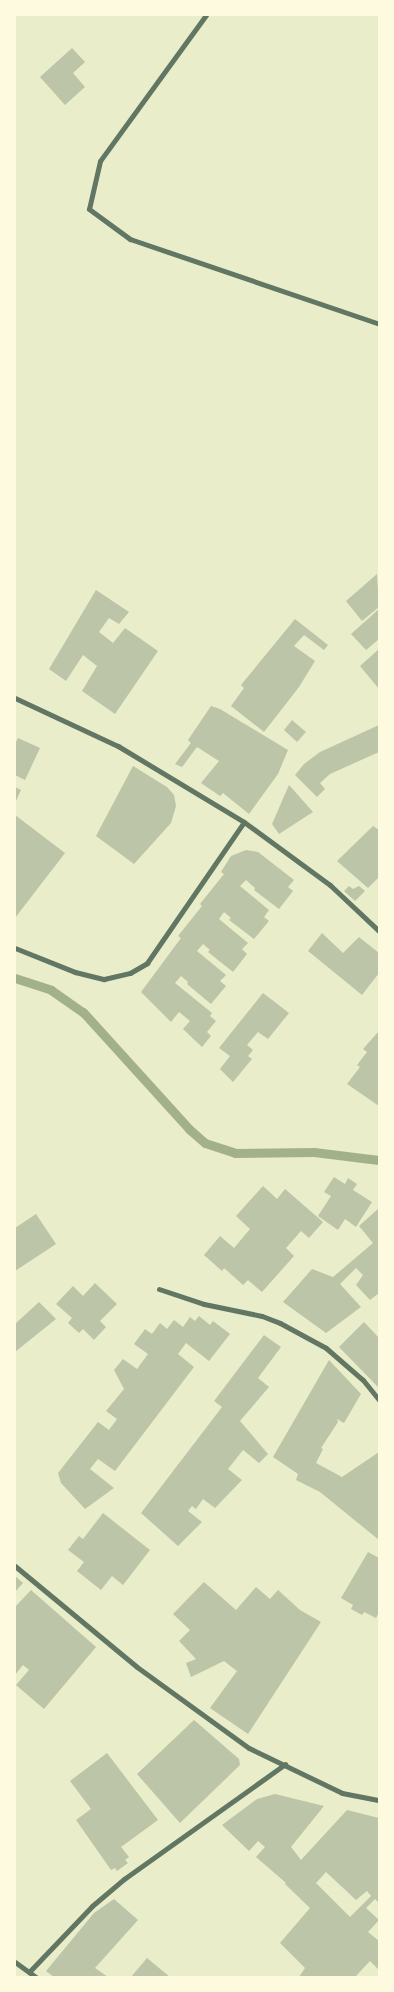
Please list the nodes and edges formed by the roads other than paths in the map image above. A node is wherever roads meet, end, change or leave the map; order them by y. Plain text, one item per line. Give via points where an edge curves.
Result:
1 (206, 15) edge
2 (379, 324) edge
3 (15, 698) edge
4 (244, 822) junction
5 (379, 931) edge
6 (15, 948) edge
7 (159, 1289) dead end
8 (379, 1400) edge
9 (15, 1566) edge
10 (285, 1764) junction
11 (379, 1800) edge
12 (15, 1962) edge
13 (29, 1972) junction
14 (36, 1977) edge

1 - 2 street via 100,161 89,210 130,240
3 - 4 street via 118,746
4 - 5 street via 330,885
4 - 6 street via 147,962 130,973 104,979 75,972
7 - 8 street via 280,1323 326,1348 363,1380
9 - 10 street via 137,1667 249,1748
10 - 11 street via 342,1793
10 - 13 street via 124,1879 92,1906
12 - 13 street
13 - 14 street

